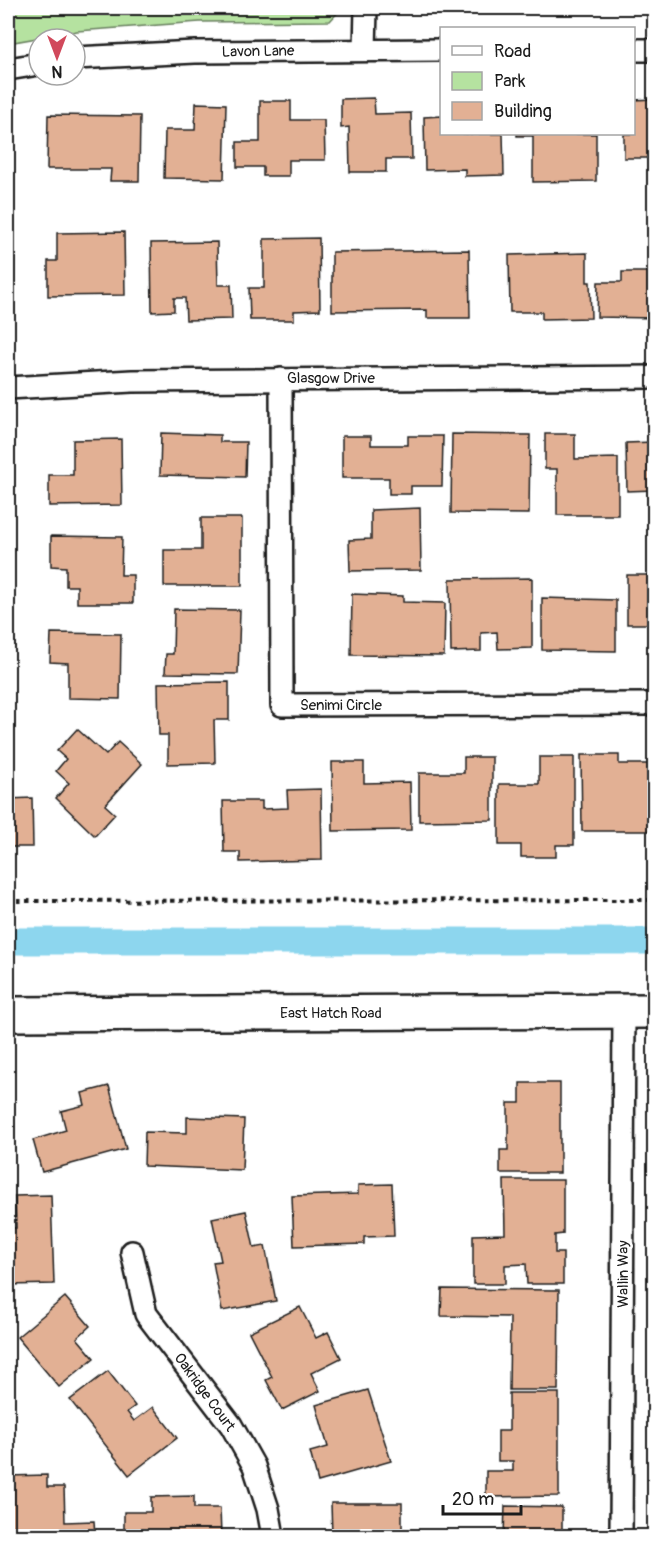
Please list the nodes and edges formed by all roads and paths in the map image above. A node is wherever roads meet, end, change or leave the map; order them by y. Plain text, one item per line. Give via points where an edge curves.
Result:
1 (366, 8) edge
2 (365, 50) junction
3 (440, 50) edge
4 (635, 50) edge
5 (654, 50) edge
6 (87, 57) edge
7 (27, 66) edge
8 (8, 69) edge
9 (654, 378) edge
10 (280, 379) junction
11 (8, 388) edge
12 (654, 704) edge
13 (654, 900) edge
14 (8, 901) edge
15 (639, 1011) edge
16 (8, 1014) edge
17 (132, 1252) dead end
18 (273, 1536) edge
19 (621, 1536) edge

1 - 2 street
2 - 3 street, Lavon Lane
2 - 6 street, Lavon Lane
4 - 5 street
7 - 8 street
9 - 10 street, Glasgow Drive
10 - 11 street, Glasgow Drive
10 - 12 street, Senimi Circle via 282,705
13 - 14 path
15 - 16 main road, East Hatch Road
15 - 19 street, Wallin Way
17 - 18 street, Oakridge Court via 146,1314 231,1425 254,1466

